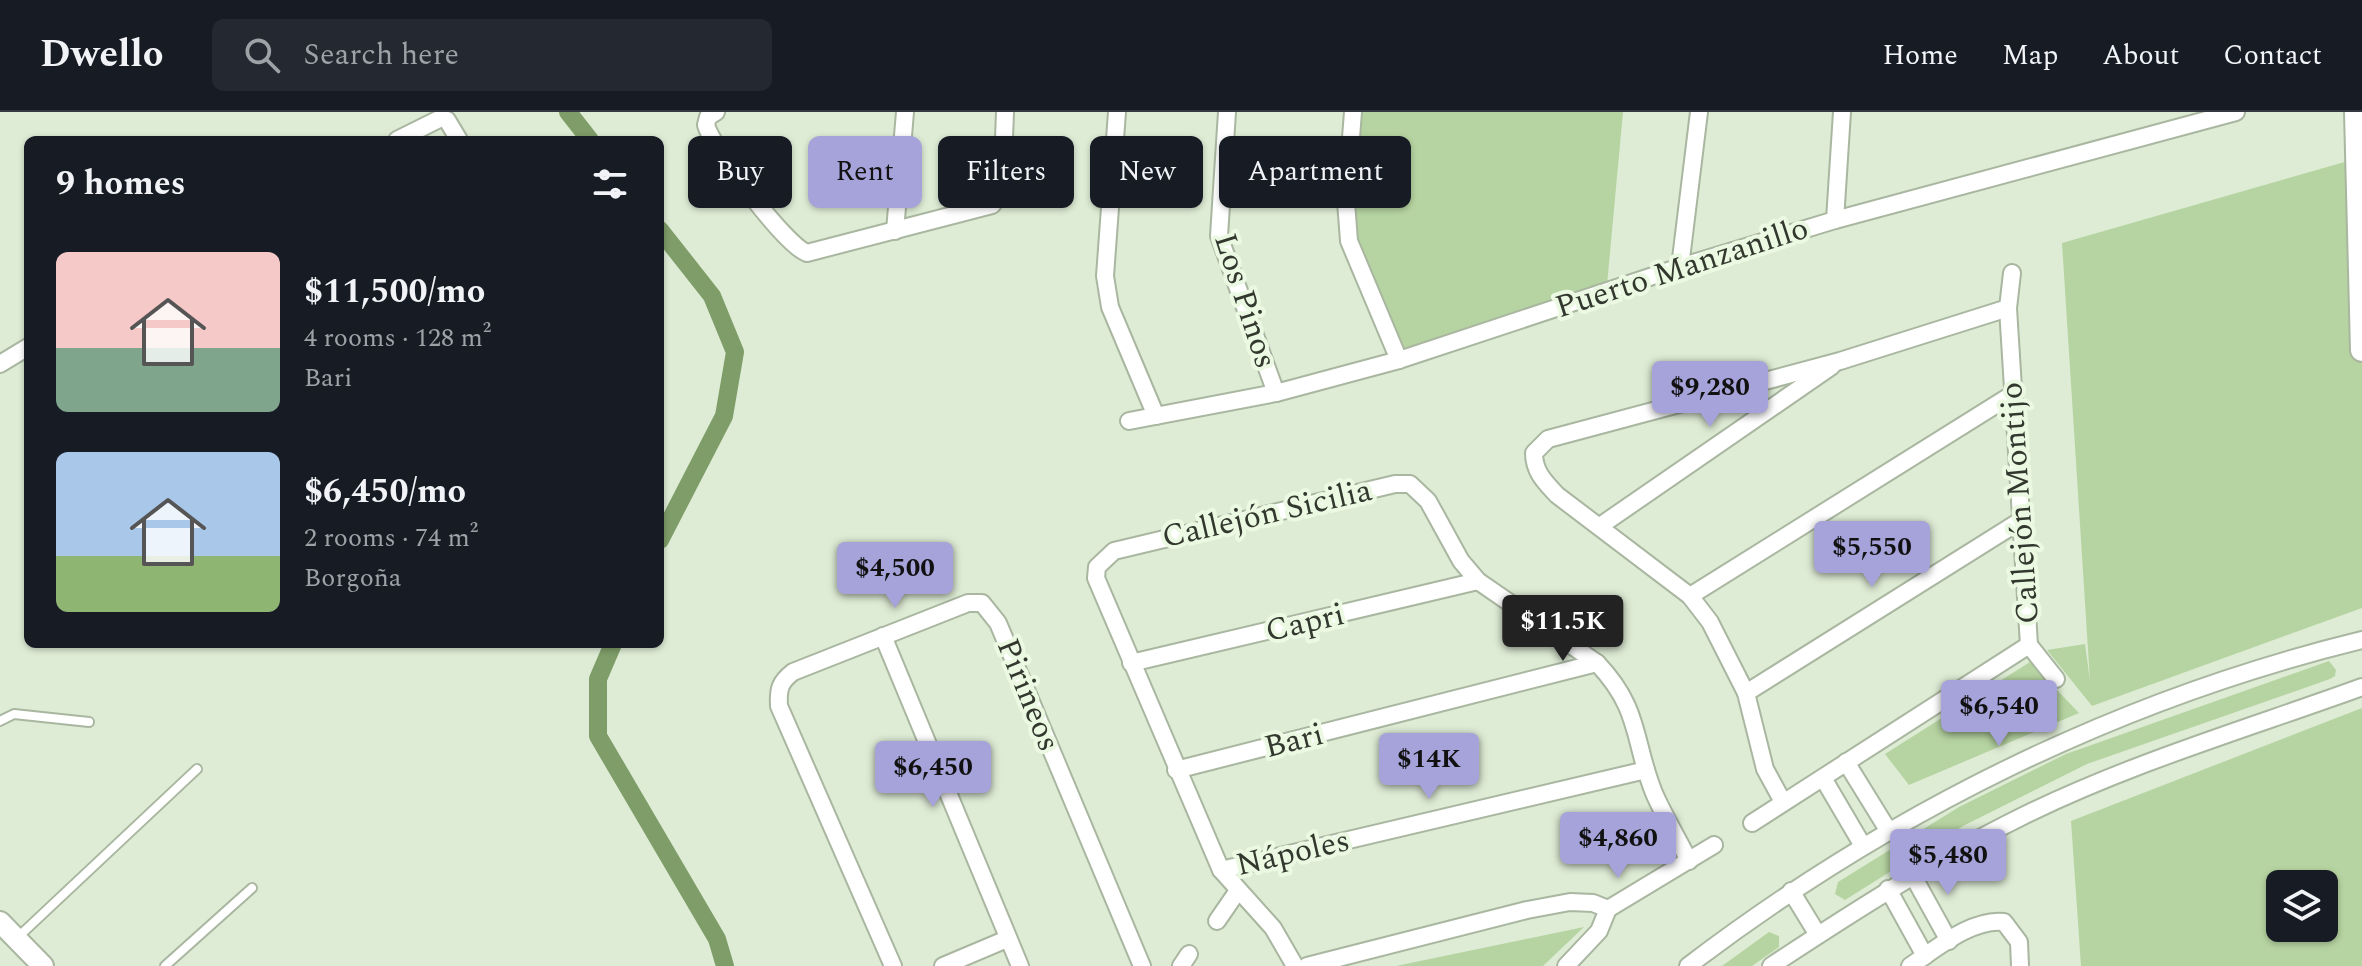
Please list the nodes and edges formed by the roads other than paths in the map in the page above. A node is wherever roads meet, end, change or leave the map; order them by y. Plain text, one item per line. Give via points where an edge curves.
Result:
1 (716, 112) edge
2 (905, 112) edge
3 (1005, 112) edge
4 (1117, 112) edge
5 (1227, 112) edge
6 (1353, 112) edge
7 (1699, 112) edge
8 (1842, 112) edge
9 (2236, 112) edge
10 (2356, 112) edge
11 (405, 136) edge
12 (457, 136) edge
13 (1835, 220) junction
14 (895, 231) junction
15 (1680, 267) junction
16 (2012, 273) dead end
17 (2008, 308) junction
18 (24, 349) edge
19 (2362, 350) edge
20 (1399, 360) junction
21 (1840, 361) junction
22 (0, 364) edge
23 (1276, 393) junction
24 (2013, 394) junction
25 (1156, 416) junction
26 (1129, 421) dead end
27 (2020, 521) junction
28 (1600, 526) junction
29 (1478, 581) junction
30 (1690, 596) junction
31 (883, 636) junction
32 (2362, 640) edge
33 (2029, 645) junction
34 (1131, 663) junction
35 (1597, 663) junction
36 (2056, 679) dead end
37 (2362, 687) edge
38 (1746, 693) junction
39 (0, 721) edge
40 (89, 722) dead end
41 (1846, 762) junction
42 (197, 769) dead end
43 (1176, 770) junction
44 (1646, 770) junction
45 (1823, 778) junction
46 (1783, 802) junction
47 (1752, 823) dead end
48 (1888, 830) junction
49 (1714, 845) dead end
50 (1863, 846) junction
51 (1689, 861) junction
52 (1221, 870) junction
53 (1912, 874) junction
54 (252, 888) dead end
55 (1888, 889) junction
56 (1791, 891) junction
57 (1237, 892) junction
58 (1608, 909) junction
59 (1217, 921) dead end
60 (0, 922) edge
61 (1818, 935) junction
62 (16, 939) junction
63 (1007, 939) junction
64 (1949, 941) junction
65 (1925, 956) junction
66 (43, 966) edge
67 (165, 966) edge
68 (893, 966) edge
69 (943, 966) edge
70 (1020, 966) edge
71 (1142, 966) edge
72 (1295, 966) edge
73 (1307, 966) edge
74 (1566, 966) edge
75 (1688, 966) edge
76 (1771, 966) edge
77 (1910, 966) edge
78 (2020, 966) edge

1 - 14 street via 708,117 709,136 799,250 821,251
2 - 14 street
3 - 14 street via 999,199 981,210
4 - 25 street via 1105,276 1110,307
5 - 23 street, Los Pinos via 1219,236
6 - 20 street via 1346,202 1349,241
7 - 15 street
8 - 13 street
9 - 13 street, Puerto Manzanillo
10 - 19 main road
11 - 12 street via 441,118
13 - 15 street, Puerto Manzanillo
15 - 20 street, Puerto Manzanillo
16 - 17 street, Callejón Montijo
17 - 21 street
17 - 24 street, Callejón Montijo
18 - 22 street
20 - 23 street, Puerto Manzanillo
21 - 28 street
21 - 28 street via 1540,444 1534,465 1540,477
23 - 25 street, Puerto Manzanillo
24 - 27 street, Callejón Montijo
24 - 30 street
25 - 26 street, Puerto Manzanillo
27 - 33 street, Callejón Montijo
27 - 38 street
28 - 30 street
29 - 34 street, Capri
29 - 34 street, Callejón Sicilia via 1420,490 1410,484 1380,487 1114,551 1103,558 1096,578
29 - 35 street, Callejón Sicilia
30 - 38 street via 1728,651
31 - 63 street
31 - 68 street, Pirineos via 793,672 778,690 779,706
31 - 71 street, Pirineos via 968,603 990,608
32 - 48 street via 2146,708 2002,769
33 - 36 street
33 - 41 street, Callejón Montijo
34 - 43 street, Callejón Sicilia
35 - 43 street, Bari
35 - 44 street, Callejón Sicilia via 1629,705
37 - 53 street via 2024,815
38 - 46 street via 1765,769
39 - 40 lane via 14,714
41 - 45 street, Callejón Montijo
41 - 48 street
42 - 62 lane
43 - 52 street, Callejón Sicilia
44 - 51 street, Callejón Sicilia
44 - 52 street, Nápoles
45 - 46 street, Callejón Montijo
45 - 50 street
46 - 47 street, Callejón Montijo
48 - 50 street
49 - 51 street
50 - 56 street
51 - 58 street
52 - 57 street, Callejón Sicilia
53 - 55 street
53 - 64 street
54 - 67 lane
55 - 61 street
55 - 65 street
56 - 61 street
56 - 75 street
57 - 59 street
57 - 72 street, Callejón Sicilia via 1273,928
58 - 73 street via 1570,902 1527,910
58 - 74 street via 1599,931
60 - 62 street
61 - 76 street
62 - 66 street
63 - 69 street
63 - 70 street
64 - 65 street
64 - 78 street via 1979,925 2004,922 2019,942
65 - 77 street

